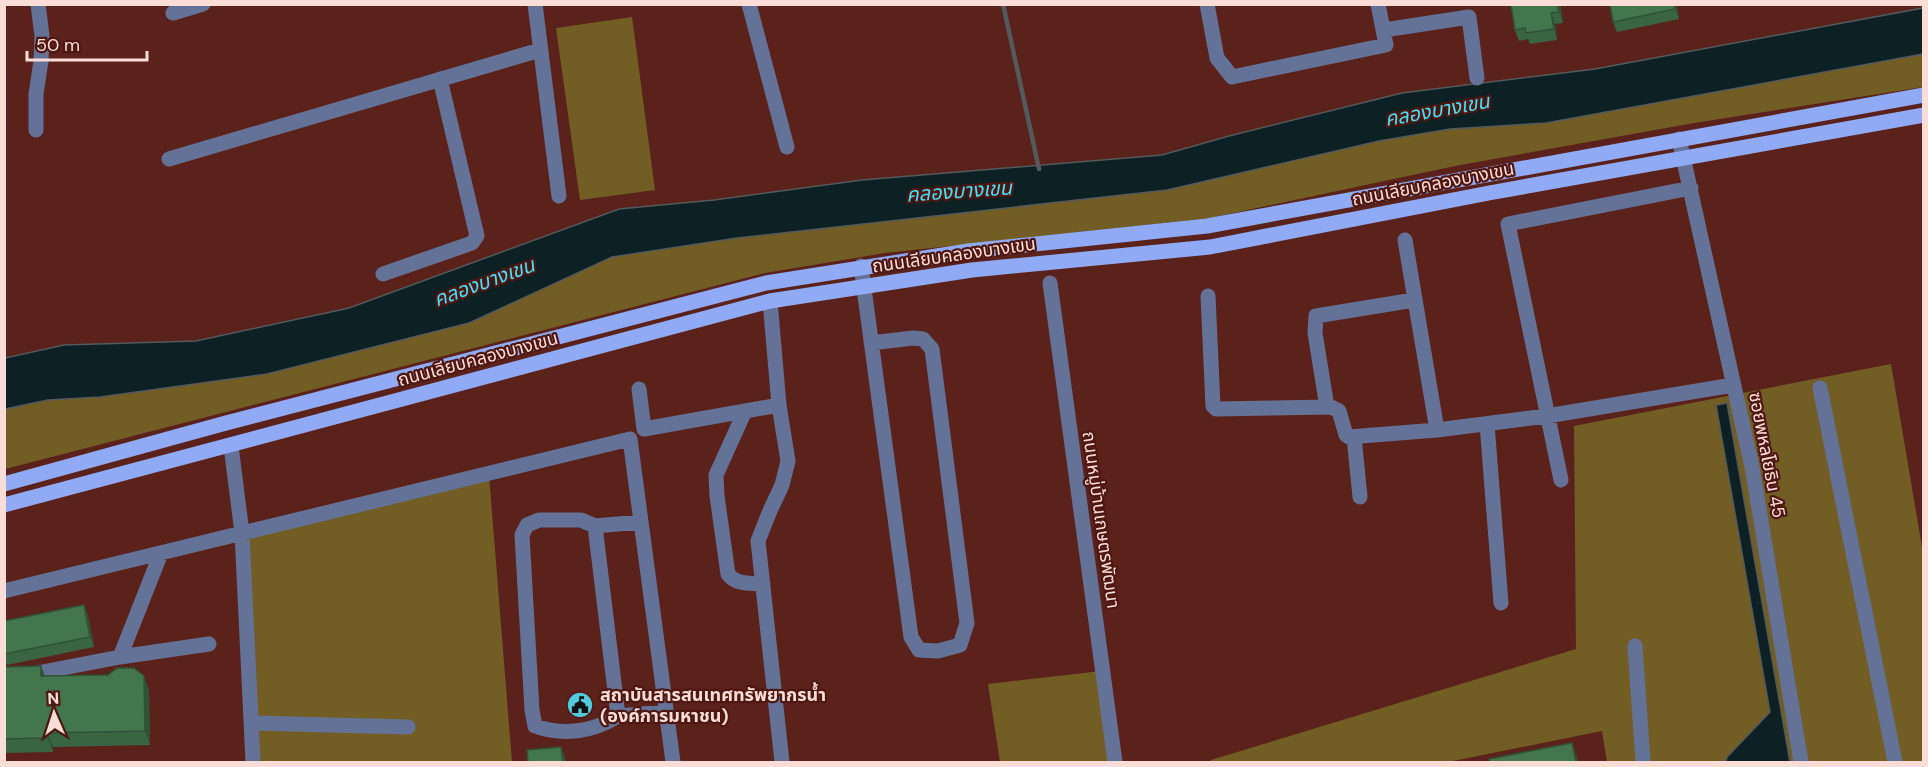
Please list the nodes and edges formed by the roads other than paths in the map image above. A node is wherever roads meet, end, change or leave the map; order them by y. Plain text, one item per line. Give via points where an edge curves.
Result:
1 (38, 4) edge
2 (202, 4) edge
3 (535, 4) edge
4 (749, 4) edge
5 (1207, 4) edge
6 (1378, 4) edge
7 (173, 13) dead end
8 (1384, 30) junction
9 (540, 51) junction
10 (1476, 78) dead end
11 (440, 79) junction
12 (1923, 95) edge
13 (1923, 115) edge
14 (36, 130) dead end
15 (1679, 139) junction
16 (787, 147) dead end
17 (1683, 158) junction
18 (169, 159) dead end
19 (1691, 188) junction
20 (559, 196) dead end
21 (1405, 240) dead end
22 (861, 267) junction
23 (383, 274) dead end
24 (1050, 283) dead end
25 (864, 287) junction
26 (1208, 296) dead end
27 (1414, 300) junction
28 (770, 301) junction
29 (871, 343) junction
30 (1734, 385) junction
31 (1820, 388) dead end
32 (639, 390) dead end
33 (779, 405) junction
34 (1327, 407) junction
35 (745, 411) junction
36 (1547, 416) junction
37 (226, 423) junction
38 (1487, 424) junction
39 (1437, 430) junction
40 (1354, 438) junction
41 (231, 446) junction
42 (1561, 480) dead end
43 (4, 484) edge
44 (1360, 497) dead end
45 (4, 506) edge
46 (640, 522) junction
47 (595, 526) junction
48 (242, 533) junction
49 (161, 554) junction
50 (763, 584) junction
51 (4, 591) edge
52 (1501, 603) dead end
53 (209, 644) dead end
54 (1635, 646) dead end
55 (120, 657) junction
56 (32, 674) edge
57 (666, 712) junction
58 (618, 716) junction
59 (251, 723) junction
60 (408, 727) dead end
61 (253, 762) edge
62 (673, 762) edge
63 (782, 762) edge
64 (1114, 762) edge
65 (1643, 762) edge
66 (1800, 762) edge
67 (1895, 762) edge

1 - 14 street via 42,36
2 - 7 street
3 - 9 street
4 - 16 street
5 - 8 street via 1217,58 1232,77 1386,45
6 - 8 street
8 - 10 street via 1469,17
9 - 11 street
9 - 20 street
11 - 18 street
11 - 23 street via 477,236 472,243
12 - 15 main road, ถนนเลียบคลองบางเขน
13 - 17 main road, ถนนเลียบคลองบางเขน
15 - 17 street, ซอยพหลโยธิน 45
15 - 22 main road, ถนนเลียบคลองบางเขน via 1207,226 968,251
17 - 19 street, ซอยพหลโยธิน 45
17 - 25 main road, ถนนเลียบคลองบางเขน via 1210,247 972,270
19 - 30 street, ซอยพหลโยธิน 45
19 - 36 street via 1508,224
21 - 27 street
22 - 25 street
22 - 37 main road, ถนนเลียบคลองบางเขน via 766,283
24 - 64 street, ถนนหมู่บ้านเกษตรพัฒนา
25 - 28 main road, ถนนเลียบคลองบางเขน
25 - 29 street
26 - 34 street via 1216,409
27 - 34 street via 1316,316 1315,333
27 - 39 street
28 - 33 street
28 - 41 main road, ถนนเลียบคลองบางเขน
29 - 29 street via 913,338 923,339 932,349 967,623 960,645 938,651 919,650 910,637
30 - 36 street
30 - 66 street, ซอยพหลโยธิน 45 via 1752,467
31 - 67 street
32 - 35 street via 644,429
33 - 35 street
33 - 50 street via 788,461 758,541
34 - 40 street via 1339,411 1346,435
35 - 50 street via 716,475 717,496 728,574 732,580
36 - 38 street
36 - 42 street
37 - 41 main road
37 - 43 main road, ถนนเลียบคลองบางเขน
38 - 39 street
38 - 52 street
39 - 40 street
40 - 44 street
41 - 45 main road, ถนนเลียบคลองบางเขน
41 - 48 street
46 - 47 street
46 - 48 street via 630,439
46 - 57 street
47 - 58 street
47 - 58 street via 581,520 539,520 526,525 522,534 532,710 535,726 550,731 589,730
48 - 49 street
48 - 59 street
49 - 51 street
49 - 55 street
50 - 63 street
53 - 55 street
54 - 65 street
55 - 56 street
57 - 58 street
57 - 62 street
59 - 60 street
59 - 61 street

